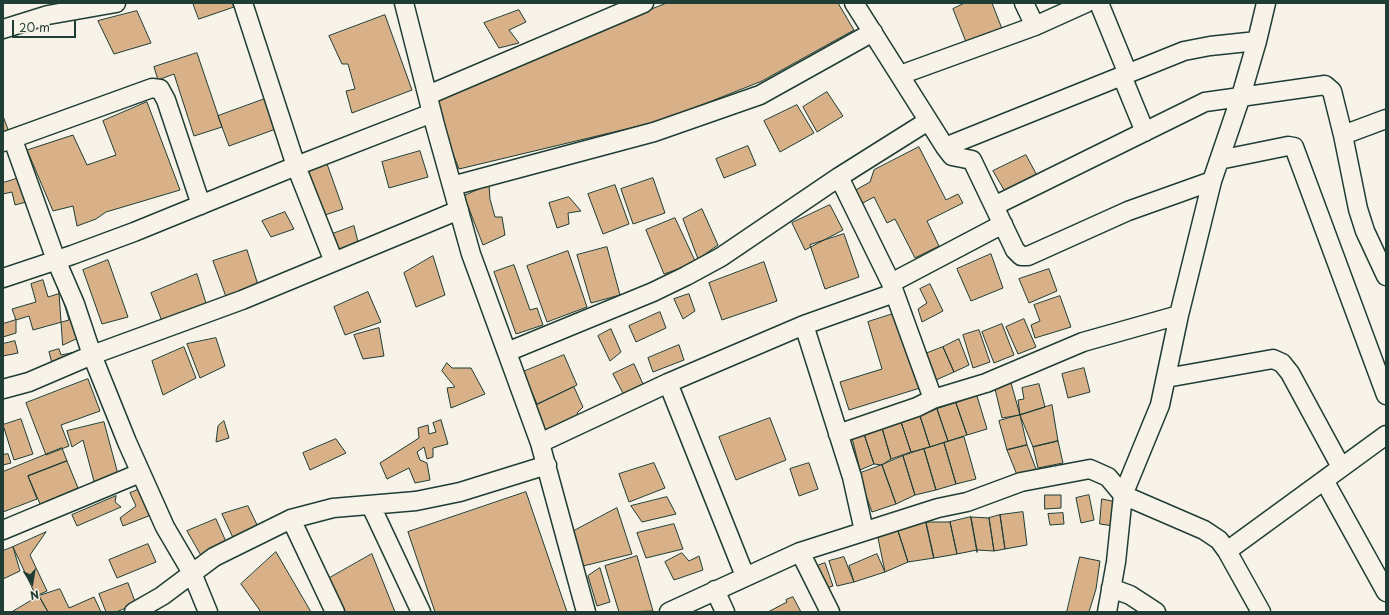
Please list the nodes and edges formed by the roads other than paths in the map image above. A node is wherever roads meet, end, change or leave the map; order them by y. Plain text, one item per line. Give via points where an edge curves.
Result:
1 (116, 3) edge
2 (243, 3) edge
3 (404, 3) edge
4 (854, 3) edge
5 (1024, 3) edge
6 (1086, 3) edge
7 (1099, 3) edge
8 (1266, 3) edge
9 (633, 5) edge
10 (1035, 26) junction
11 (3, 29) edge
12 (873, 32) junction
13 (1257, 41) junction
14 (900, 75) junction
15 (1125, 75) junction
16 (428, 94) junction
17 (1241, 96) junction
18 (432, 113) junction
19 (1386, 119) edge
20 (928, 121) junction
21 (1145, 132) junction
22 (1343, 135) junction
23 (8, 141) edge
24 (945, 147) junction
25 (1219, 160) junction
26 (296, 166) junction
27 (839, 177) junction
28 (1212, 181) junction
29 (452, 186) junction
30 (201, 205) junction
31 (994, 206) junction
32 (458, 210) junction
33 (1003, 224) junction
34 (56, 260) junction
35 (334, 262) junction
36 (1386, 276) edge
37 (3, 278) edge
38 (892, 288) junction
39 (1179, 315) junction
40 (804, 325) junction
41 (507, 352) junction
42 (92, 355) junction
43 (1166, 378) junction
44 (668, 383) junction
45 (3, 389) edge
46 (1386, 396) edge
47 (933, 398) junction
48 (838, 434) junction
49 (1386, 435) edge
50 (540, 443) junction
51 (547, 465) junction
52 (1341, 467) junction
53 (140, 473) junction
54 (1324, 480) junction
55 (1124, 495) junction
56 (371, 506) junction
57 (291, 519) junction
58 (3, 530) edge
59 (864, 531) junction
60 (1227, 551) junction
61 (800, 552) junction
62 (192, 573) junction
63 (745, 576) junction
64 (1111, 588) junction
65 (715, 590) junction
66 (1386, 592) edge
67 (134, 612) edge
68 (208, 612) edge
69 (335, 612) edge
70 (420, 612) edge
71 (586, 612) edge
72 (669, 612) edge
73 (725, 612) edge
74 (830, 612) edge
75 (1106, 612) edge
76 (1156, 612) edge
77 (1261, 612) edge

1 - 11 street via 48,16
2 - 26 street
3 - 16 street
4 - 12 street
5 - 10 street
6 - 10 street
7 - 15 street
8 - 13 street
9 - 16 street
10 - 14 street
12 - 14 street
12 - 29 street via 760,95 654,132
13 - 15 street via 1184,51
13 - 17 street
14 - 20 street
15 - 21 street
15 - 24 street
16 - 18 street
17 - 21 street via 1205,102
17 - 22 street via 1325,85 1332,91
17 - 25 street
18 - 26 street
18 - 29 street
19 - 22 street
20 - 24 street
20 - 27 street
21 - 31 street
22 - 36 street via 1358,209 1365,231
23 - 30 street via 152,88 160,89
23 - 34 street
24 - 31 street via 952,156 972,160
25 - 28 street
25 - 46 street via 1288,146 1294,147
26 - 30 street
26 - 35 street
27 - 38 street
27 - 41 street via 720,257 686,276
28 - 33 street via 1128,211 1028,256 1021,256 1015,250
28 - 39 street
29 - 32 street
30 - 34 street
31 - 33 street
32 - 35 street
32 - 41 street via 471,254
33 - 38 street
34 - 37 street
34 - 42 street via 75,304
35 - 42 street via 209,313
38 - 40 street
38 - 47 street
39 - 43 street
39 - 47 street via 1083,342 986,383
40 - 44 street
40 - 48 street
41 - 50 street
42 - 45 street via 29,382
42 - 53 street
43 - 52 street via 1273,359 1282,363 1290,373
43 - 55 street via 1160,405
44 - 50 street
44 - 63 street
47 - 48 street via 917,407
48 - 59 street via 852,477
49 - 52 street
50 - 51 street
51 - 56 street via 460,492
51 - 71 street
52 - 54 street
53 - 58 street
53 - 62 street via 165,527
54 - 60 street
54 - 66 street
55 - 59 street via 1108,477 1090,469 1021,482 967,502 938,508
55 - 60 street via 1204,530 1219,540
55 - 64 street
56 - 57 street via 333,508
56 - 70 street
57 - 62 street via 214,558
57 - 69 street
59 - 61 street
60 - 77 street
61 - 63 street
61 - 74 street
62 - 67 street via 162,596
62 - 68 street
63 - 65 street
64 - 75 street
64 - 76 street via 1130,595
65 - 72 street
65 - 73 street

